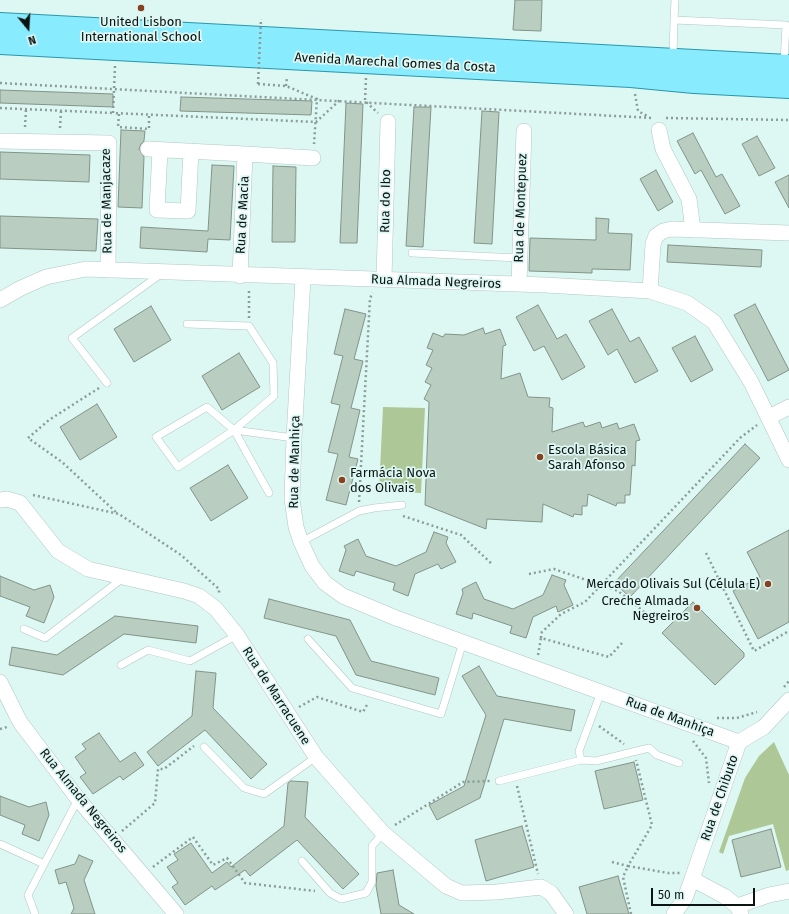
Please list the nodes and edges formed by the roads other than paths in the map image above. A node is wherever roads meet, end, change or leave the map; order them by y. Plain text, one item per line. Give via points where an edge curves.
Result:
1 (675, 0) edge
2 (674, 20) junction
3 (0, 24) edge
4 (0, 43) edge
5 (673, 59) junction
6 (787, 65) edge
7 (789, 87) edge
8 (658, 121) road end
9 (388, 122) road end
10 (524, 131) dead end
11 (0, 141) edge
12 (191, 151) junction
13 (245, 154) junction
14 (313, 158) road end
15 (693, 230) junction
16 (789, 233) edge
17 (412, 253) dead end
18 (519, 258) junction
19 (108, 270) junction
20 (163, 272) junction
21 (244, 276) junction
22 (303, 278) junction
23 (384, 280) junction
24 (519, 284) junction
25 (650, 291) junction
26 (0, 300) edge
27 (187, 324) dead end
28 (107, 383) road end
29 (789, 407) edge
30 (768, 417) junction
31 (234, 430) junction
32 (294, 438) junction
33 (789, 460) edge
34 (269, 493) dead end
35 (3, 499) edge
36 (402, 505) dead end
37 (300, 542) junction
38 (125, 577) junction
39 (24, 629) dead end
40 (237, 635) junction
41 (308, 639) dead end
42 (463, 642) junction
43 (121, 665) dead end
44 (0, 682) edge
45 (601, 692) junction
46 (784, 696) edge
47 (739, 742) junction
48 (204, 747) road end
49 (316, 757) junction
50 (581, 760) junction
51 (679, 763) dead end
52 (499, 781) road end
53 (78, 799) junction
54 (383, 833) junction
55 (0, 844) edge
56 (302, 861) dead end
57 (44, 864) junction
58 (684, 877) junction
59 (789, 891) edge
60 (740, 910) edge
61 (35, 914) edge
62 (175, 914) edge
63 (566, 914) edge
64 (674, 914) edge

1 - 2 lane
2 - 5 lane
2 - 6 lane via 786,25
3 - 5 main road, Avenida Marechal Gomes da Costa
4 - 7 main road, Avenida Marechal Gomes da Costa via 645,76 694,82
5 - 6 main road, Avenida Marechal Gomes da Costa
8 - 15 street via 663,149 689,199
9 - 23 street, Rua do Ibo
10 - 18 street, Rua de Montepuez
11 - 19 street, Rua de Manjacaze via 109,143
12 - 12 street via 188,212 157,210 154,149
12 - 13 street
13 - 14 street
13 - 21 street, Rua de Macia
15 - 16 street
15 - 25 street via 672,229 656,236 653,244
17 - 18 lane
18 - 24 street, Rua de Montepuez
19 - 20 street, Rua Almada Negreiros
19 - 26 street, Rua Almada Negreiros via 86,269 46,278
20 - 21 street, Rua Almada Negreiros
20 - 28 lane via 72,338
21 - 22 street, Rua Almada Negreiros
22 - 23 street, Rua Almada Negreiros
22 - 32 street, Rua de Manhiça
23 - 24 street, Rua Almada Negreiros
24 - 25 street, Rua Almada Negreiros
25 - 30 street, Rua Almada Negreiros via 687,303 714,322 752,382
27 - 31 lane via 249,326 273,363 274,396
29 - 30 street
30 - 33 street, Rua Almada Negreiros
31 - 31 lane via 178,467 156,437 206,407
31 - 32 lane
31 - 34 lane
32 - 37 street, Rua de Manhiça via 292,499
35 - 38 street, Rua de Marracuene via 20,503 58,550 88,569
36 - 37 lane via 359,512
37 - 42 street, Rua de Manhiça via 318,575 343,596
38 - 39 lane via 45,638
38 - 40 street, Rua de Marracuene via 199,596 216,609
40 - 43 lane, Rua de Marracuene via 190,661 148,650
40 - 49 street, Rua de Marracuene
41 - 42 lane via 352,688 441,714
42 - 45 street, Rua de Manhiça
44 - 53 street, Rua Almada Negreiros via 20,722
45 - 47 street, Rua de Manhiça
45 - 50 lane via 579,751
46 - 47 street, Rua de Chibuto via 764,728
47 - 58 street, Rua de Chibuto
48 - 49 lane, Rua de Marracuene via 244,788 264,794
49 - 54 street, Rua de Marracuene
50 - 51 lane via 596,761 649,748 657,755
50 - 52 lane
53 - 57 lane
53 - 62 street, Rua Almada Negreiros
54 - 56 lane via 372,846 372,882 366,893 341,899 330,892
54 - 63 street, Rua de Marracuene via 446,886 462,892 497,892 541,886 551,893
55 - 57 lane
57 - 61 lane via 28,895
58 - 60 street via 724,896
58 - 64 street, Rua de Chibuto via 685,898
59 - 60 street via 769,895

